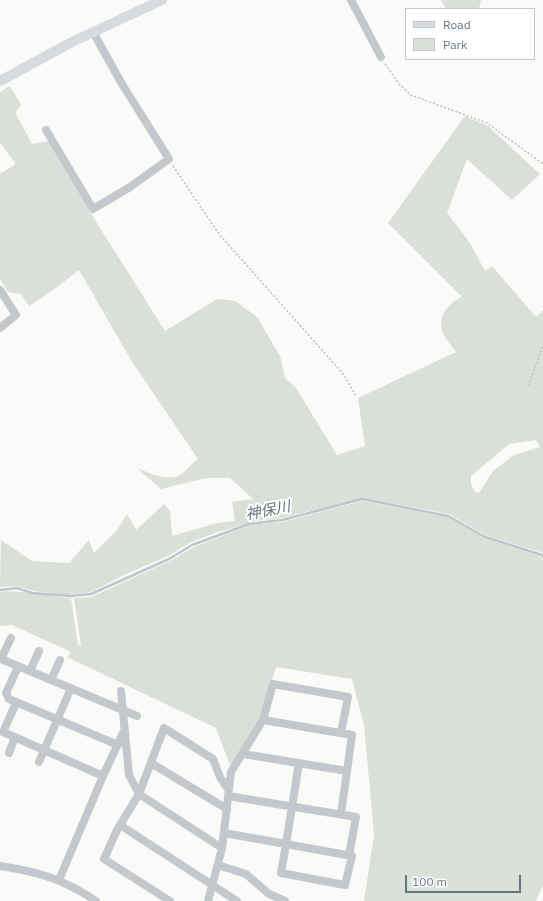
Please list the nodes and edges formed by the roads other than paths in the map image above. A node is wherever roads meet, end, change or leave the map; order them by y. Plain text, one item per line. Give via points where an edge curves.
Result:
1 (162, 0) edge
2 (351, 0) edge
3 (93, 32) junction
4 (380, 57) road end
5 (0, 81) edge
6 (46, 130) dead end
7 (0, 290) edge
8 (0, 328) edge
9 (11, 638) dead end
10 (39, 651) dead end
11 (60, 660) dead end
12 (18, 666) junction
13 (30, 671) junction
14 (51, 680) junction
15 (71, 688) junction
16 (121, 691) dead end
17 (16, 703) junction
18 (122, 710) junction
19 (136, 716) dead end
20 (57, 720) junction
21 (263, 720) junction
22 (124, 733) junction
23 (341, 733) junction
24 (15, 737) junction
25 (118, 745) junction
26 (44, 750) junction
27 (9, 752) dead end
28 (243, 754) junction
29 (39, 762) dead end
30 (151, 763) junction
31 (299, 763) junction
32 (347, 771) junction
33 (103, 776) junction
34 (228, 793) junction
35 (139, 794) junction
36 (292, 806) junction
37 (226, 809) junction
38 (341, 814) junction
39 (120, 825) junction
40 (224, 833) junction
41 (286, 844) junction
42 (222, 848) junction
43 (349, 855) junction
44 (218, 864) junction
45 (0, 866) edge
46 (59, 880) junction
47 (212, 886) junction
48 (96, 901) edge
49 (170, 901) edge
50 (208, 901) edge
51 (237, 901) edge
52 (285, 901) edge

1 - 3 main road
2 - 4 street
3 - 5 main road
3 - 6 street via 169,159 93,209
7 - 8 street via 16,315
9 - 12 street via 1,659
10 - 13 street
11 - 14 street
12 - 13 street
12 - 17 street via 6,693 9,699
13 - 14 street
14 - 15 street
15 - 18 street
15 - 20 street
16 - 18 street
17 - 20 street
17 - 24 street via 3,732
18 - 19 street
18 - 22 street
20 - 25 street
20 - 26 street
21 - 23 street
21 - 23 street via 273,684 348,697
21 - 28 street
22 - 25 street
22 - 35 street via 129,775
23 - 32 street via 352,735
24 - 26 street
24 - 27 street
25 - 33 street
26 - 29 street
26 - 33 street
28 - 31 street
28 - 34 street via 232,772
30 - 34 street via 164,728 213,759
30 - 35 street
30 - 37 street
31 - 32 street
31 - 36 street
32 - 38 street
33 - 46 street
34 - 36 street
34 - 37 street
35 - 39 street
35 - 42 street
36 - 38 street
36 - 41 street
37 - 40 street
38 - 43 street via 356,817
39 - 47 street
39 - 49 street via 104,859
40 - 41 street
40 - 42 street
41 - 43 street
41 - 43 street via 281,873 345,885 352,856
42 - 44 street
44 - 47 street
44 - 52 street via 246,874 269,894
45 - 46 street via 37,872
46 - 48 street
47 - 50 street
47 - 51 street

